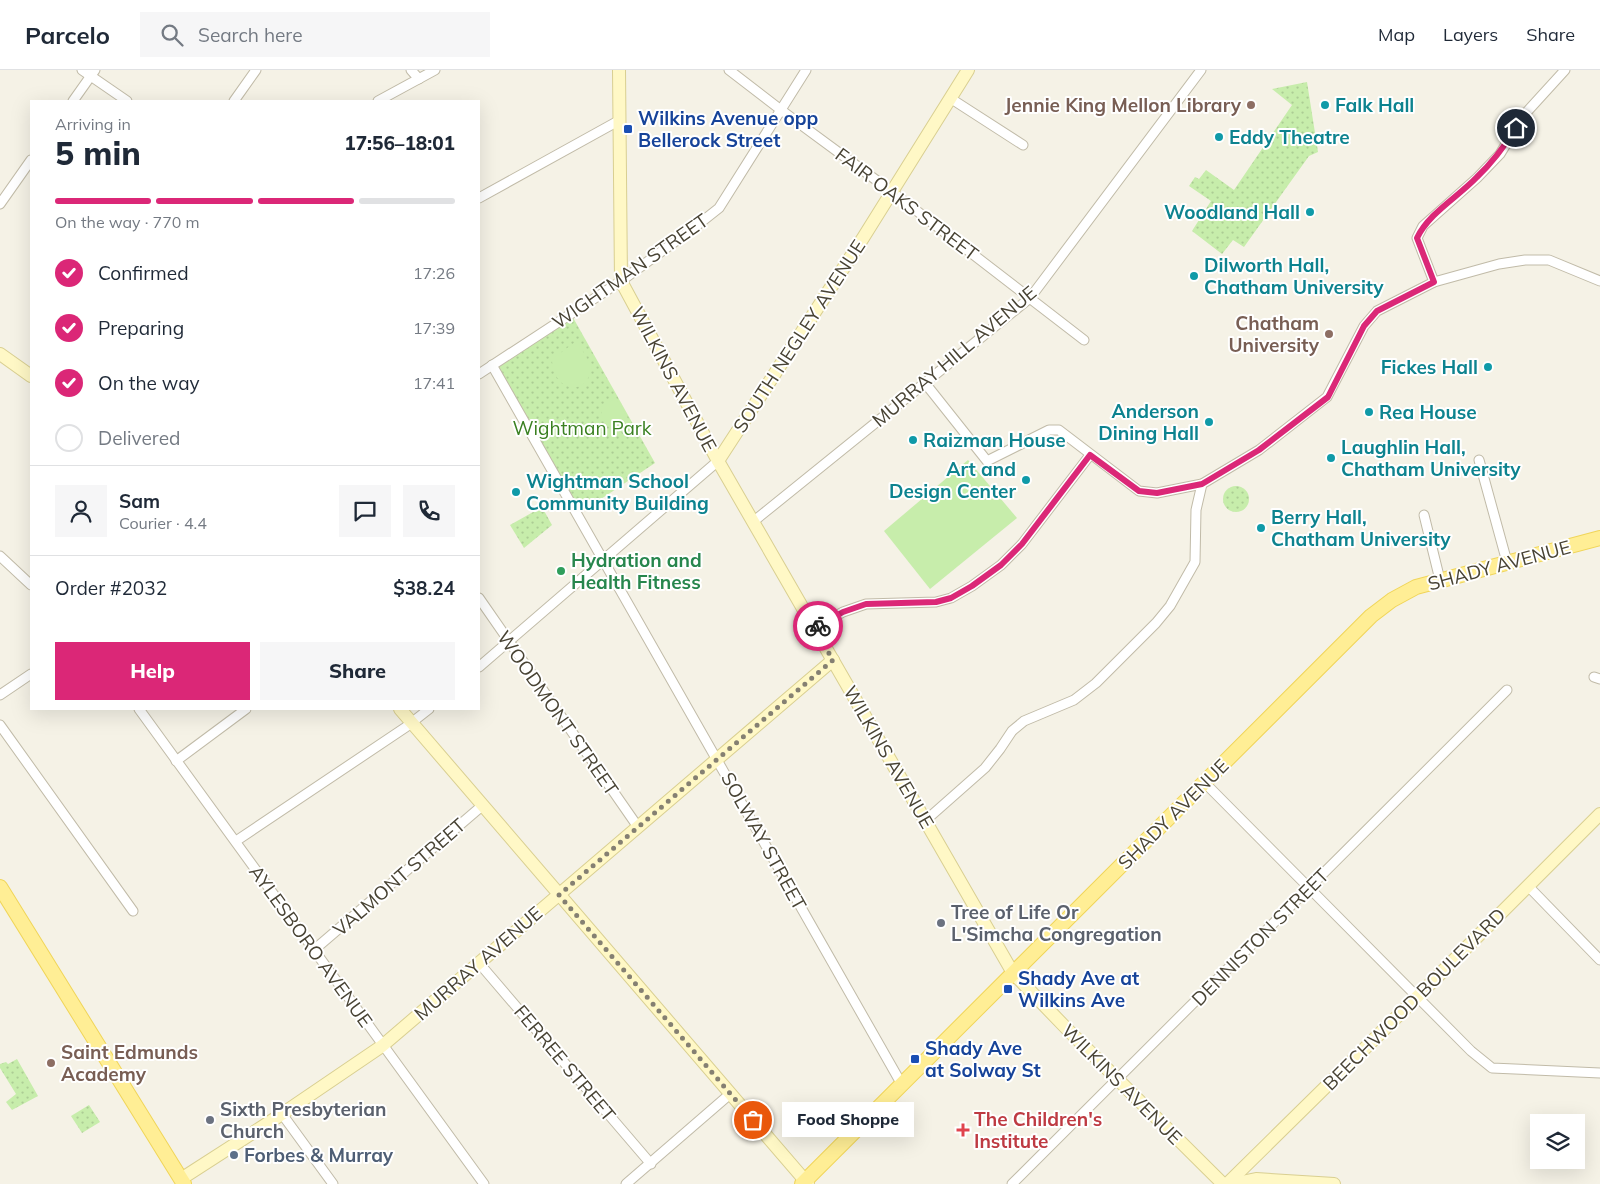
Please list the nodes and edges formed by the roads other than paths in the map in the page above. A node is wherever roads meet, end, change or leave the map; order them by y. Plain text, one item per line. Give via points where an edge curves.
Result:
1 (82, 70) edge
2 (256, 70) edge
3 (411, 70) edge
4 (435, 70) edge
5 (619, 70) edge
6 (729, 70) edge
7 (806, 70) edge
8 (968, 70) edge
9 (1201, 70) edge
10 (1565, 70) edge
11 (93, 73) edge
12 (420, 79) junction
13 (950, 98) junction
14 (74, 100) edge
15 (126, 100) edge
16 (235, 100) edge
17 (380, 100) edge
18 (781, 110) junction
19 (620, 120) junction
20 (1022, 145) dead end
21 (30, 161) edge
22 (891, 191) junction
23 (480, 197) edge
24 (0, 204) edge
25 (621, 281) junction
26 (1600, 281) edge
27 (1434, 282) junction
28 (1030, 298) junction
29 (1084, 340) dead end
30 (0, 354) edge
31 (492, 365) junction
32 (480, 373) edge
33 (30, 375) edge
34 (925, 383) junction
35 (1090, 455) junction
36 (718, 460) junction
37 (1479, 460) dead end
38 (1202, 484) junction
39 (1424, 515) dead end
40 (754, 521) junction
41 (1600, 538) edge
42 (0, 556) edge
43 (603, 560) junction
44 (1507, 562) junction
45 (1440, 580) junction
46 (30, 584) edge
47 (480, 599) edge
48 (814, 628) junction
49 (508, 640) junction
50 (833, 660) junction
51 (480, 666) edge
52 (30, 675) edge
53 (1507, 690) dead end
54 (0, 695) edge
55 (140, 710) edge
56 (245, 710) edge
57 (401, 710) edge
58 (428, 710) edge
59 (412, 723) junction
60 (0, 725) edge
61 (717, 759) junction
62 (176, 762) junction
63 (1204, 783) junction
64 (483, 805) junction
65 (1600, 814) edge
66 (925, 821) junction
67 (638, 827) junction
68 (236, 841) junction
69 (1528, 886) junction
70 (0, 887) edge
71 (1309, 888) junction
72 (559, 895) junction
73 (134, 911) dead end
74 (315, 949) junction
75 (1600, 960) edge
76 (480, 963) junction
77 (1013, 973) junction
78 (1418, 996) junction
79 (382, 1046) junction
80 (1600, 1073) edge
81 (1117, 1079) junction
82 (901, 1083) junction
83 (730, 1094) junction
84 (282, 1114) junction
85 (651, 1164) junction
86 (179, 1182) edge
87 (805, 1183) edge
88 (333, 1184) edge
89 (484, 1184) edge
90 (626, 1184) edge
91 (1012, 1184) edge
92 (1225, 1184) edge
93 (1232, 1184) edge
94 (1334, 1184) edge

1 - 11 street
2 - 16 street
3 - 12 street
4 - 12 street
5 - 19 street, WILKINS AVENUE
6 - 18 street, FAIR OAKS STREET
7 - 18 street, WIGHTMAN STREET
8 - 13 street, SOUTH NEGLEY AVENUE
9 - 28 street, MURRAY HILL AVENUE
10 - 27 street via 1524,115 1500,154 1423,226 1417,238
11 - 14 street
11 - 15 street
12 - 17 street
13 - 20 street
13 - 22 street, SOUTH NEGLEY AVENUE
18 - 22 street, FAIR OAKS STREET
18 - 25 street, WIGHTMAN STREET via 719,208
19 - 23 street
19 - 25 street, WILKINS AVENUE
21 - 24 street
22 - 28 street, FAIR OAKS STREET
22 - 36 street, SOUTH NEGLEY AVENUE
25 - 31 street, WIGHTMAN STREET
25 - 36 street, WILKINS AVENUE
26 - 27 street via 1549,260 1533,260 1499,264
27 - 38 street via 1377,311 1364,326 1328,397 1259,450
28 - 29 street, FAIR OAKS STREET
28 - 34 street, MURRAY HILL AVENUE
30 - 33 street
31 - 32 street, WIGHTMAN STREET
31 - 43 street, SOLWAY STREET
34 - 35 street via 987,461 1049,430 1059,430
34 - 40 street, MURRAY HILL AVENUE
35 - 38 street via 1139,491 1157,493
35 - 48 street via 1022,544 1001,565 972,586 936,602 866,604
36 - 40 street, WILKINS AVENUE
36 - 43 street, SOUTH NEGLEY AVENUE
37 - 44 street
38 - 66 street via 1196,510 1195,562 1170,606 1096,683 1074,700 1024,721 1012,731 985,768
39 - 45 street
40 - 48 street, WILKINS AVENUE
41 - 44 main road, SHADY AVENUE
42 - 46 street
43 - 49 street, SOUTH NEGLEY AVENUE
43 - 61 street, SOLWAY STREET
44 - 45 main road, SHADY AVENUE
45 - 63 main road, SHADY AVENUE via 1392,600 1371,616
47 - 49 street, WOODMONT STREET
48 - 50 street, WILKINS AVENUE
49 - 51 street, SOUTH NEGLEY AVENUE
49 - 67 street, WOODMONT STREET
50 - 61 street, MURRAY AVENUE
50 - 66 street, WILKINS AVENUE
52 - 54 street
53 - 71 street, DENNISTON STREET
55 - 62 street, AYLESBORO AVENUE
56 - 62 street
57 - 59 street
58 - 59 street
59 - 64 street
59 - 68 street
60 - 73 street
61 - 67 street, MURRAY AVENUE
61 - 82 street, SOLWAY STREET
62 - 68 street, AYLESBORO AVENUE
63 - 71 street
63 - 77 main road, SHADY AVENUE
64 - 72 street
64 - 74 street, VALMONT STREET
65 - 69 street, BEECHWOOD BOULEVARD
66 - 77 street, WILKINS AVENUE
67 - 72 street, MURRAY AVENUE
68 - 74 street, AYLESBORO AVENUE
69 - 75 street
69 - 78 street, BEECHWOOD BOULEVARD
70 - 86 main road
71 - 78 street
71 - 81 street, DENNISTON STREET
72 - 76 street, MURRAY AVENUE
72 - 83 street
74 - 79 street, AYLESBORO AVENUE
76 - 79 street, MURRAY AVENUE
76 - 85 street, FERREE STREET
77 - 81 street, WILKINS AVENUE
77 - 82 main road, SHADY AVENUE
78 - 80 street via 1492,1068
78 - 92 street, BEECHWOOD BOULEVARD
79 - 84 street, MURRAY AVENUE
79 - 89 street, AYLESBORO AVENUE
81 - 91 street, DENNISTON STREET
81 - 92 street, WILKINS AVENUE
82 - 87 main road, SHADY AVENUE
83 - 85 street
83 - 87 street
84 - 86 street, MURRAY AVENUE
84 - 88 street
85 - 90 street
93 - 94 street via 1256,1179

